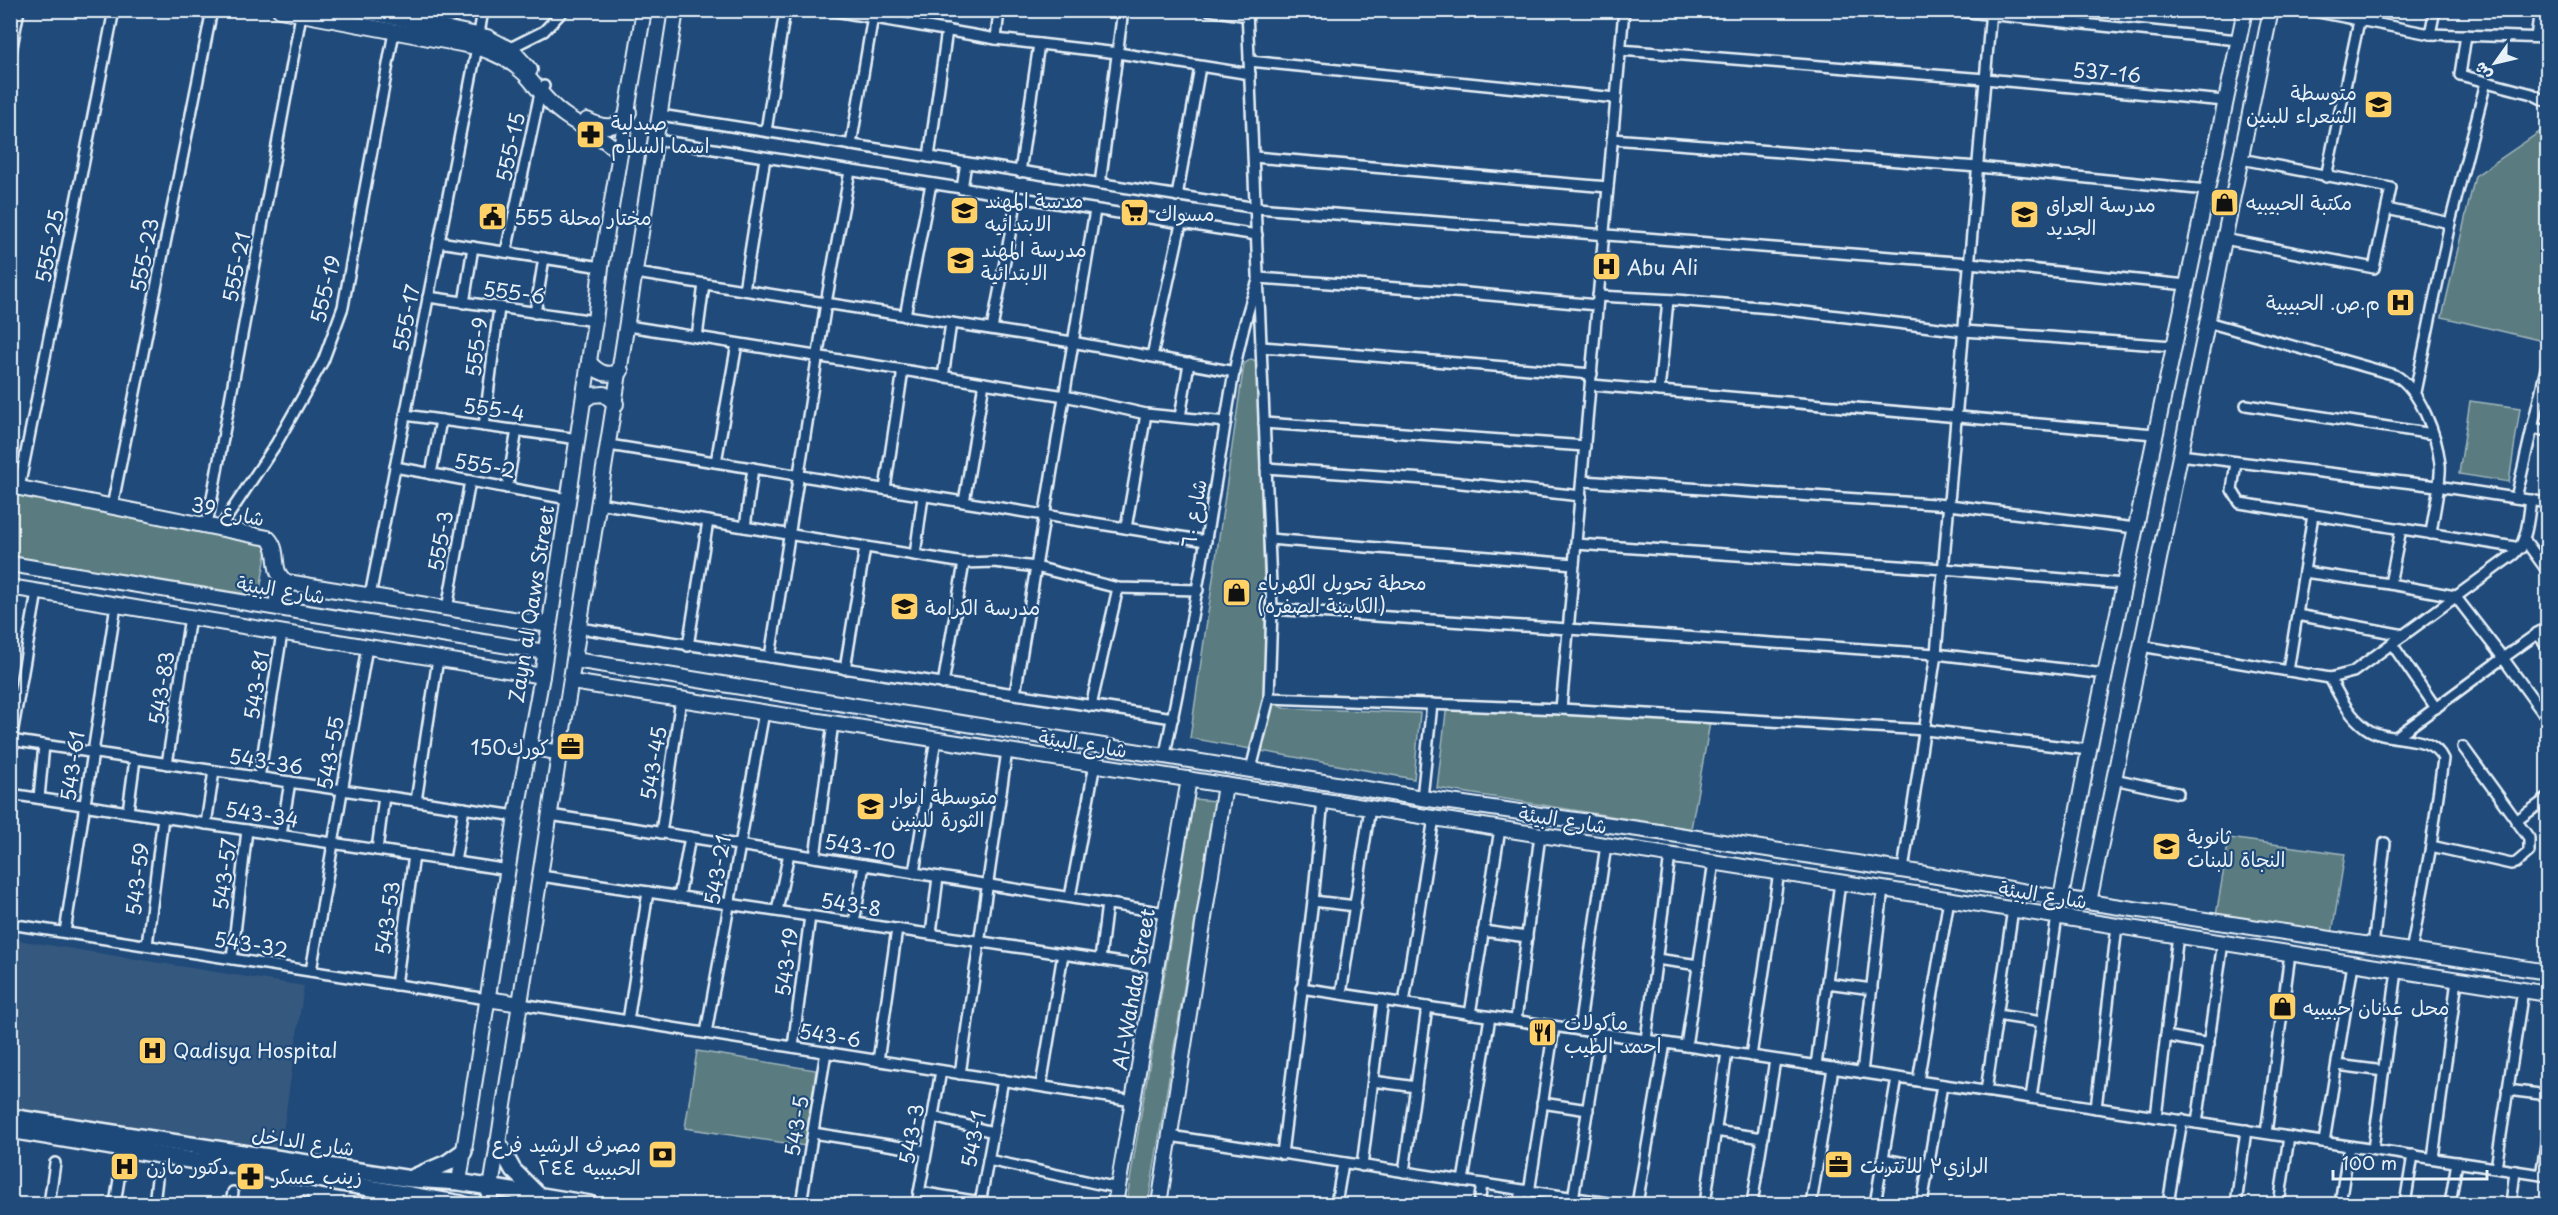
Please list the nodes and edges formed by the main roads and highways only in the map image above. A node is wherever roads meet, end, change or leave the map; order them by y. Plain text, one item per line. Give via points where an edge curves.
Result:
1 (10, 1118) edge
2 (10, 1130) edge
3 (498, 1143) road end
4 (464, 1150) road end
5 (411, 1179) junction
6 (459, 1182) junction
7 (491, 1188) junction
8 (410, 1194) junction
9 (538, 1196) junction
10 (425, 1204) edge
11 (458, 1204) edge
12 (488, 1204) edge
13 (590, 1204) edge

1 - 5 main road, شارع الداخل
2 - 8 main road, شارع الداخل
3 - 9 main road via 513,1170
4 - 5 main road via 447,1163
5 - 6 main road, شارع الداخل
6 - 7 main road, شارع الداخل
6 - 11 main road, Zayn al Qaws Street
7 - 9 main road, شارع الداخل
7 - 12 main road
8 - 10 main road
8 - 11 main road, شارع الداخل
9 - 13 main road, شارع الداخل

